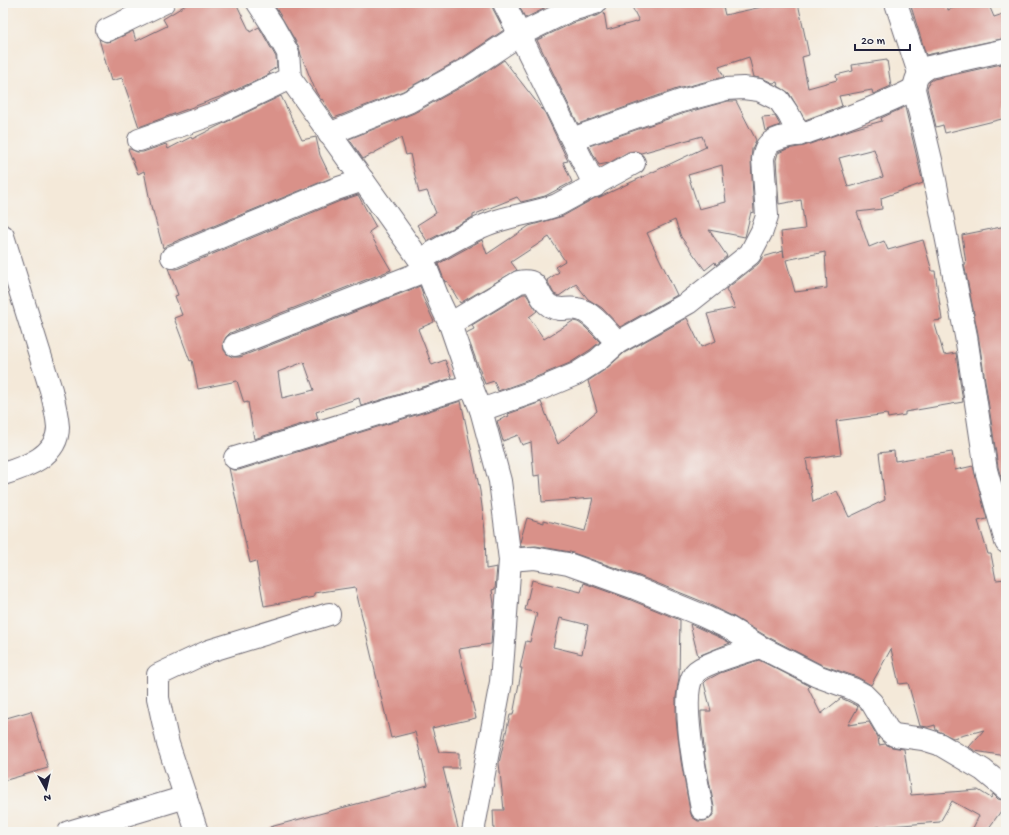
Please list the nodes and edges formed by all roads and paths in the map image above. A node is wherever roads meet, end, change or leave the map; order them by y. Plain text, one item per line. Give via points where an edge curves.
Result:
1 (163, 3) edge
2 (258, 3) edge
3 (504, 3) edge
4 (595, 3) edge
5 (896, 3) edge
6 (107, 30) dead end
7 (519, 35) junction
8 (1006, 50) edge
9 (290, 78) junction
10 (917, 81) junction
11 (329, 134) junction
12 (799, 135) junction
13 (572, 139) junction
14 (139, 140) dead end
15 (634, 163) dead end
16 (363, 180) junction
17 (595, 186) junction
18 (3, 236) edge
19 (172, 257) dead end
20 (423, 265) junction
21 (450, 324) junction
22 (617, 343) junction
23 (235, 344) dead end
24 (470, 385) junction
25 (481, 410) junction
26 (235, 458) dead end
27 (3, 474) edge
28 (1006, 542) edge
29 (510, 560) junction
30 (329, 614) dead end
31 (760, 647) junction
32 (1006, 789) edge
33 (186, 797) junction
34 (702, 809) dead end
35 (69, 832) edge
36 (197, 832) edge
37 (473, 832) edge

1 - 6 street
2 - 9 street via 288,54
3 - 7 street
4 - 7 street via 568,11
5 - 10 street
7 - 11 street via 408,102
7 - 13 street
8 - 10 street via 929,67
9 - 11 street
9 - 14 street via 219,112
10 - 12 street via 895,98
10 - 28 street via 966,336 986,470
11 - 16 street
12 - 13 street via 779,100 759,90 743,88 726,89 681,101
12 - 22 street via 780,137 769,143 765,150 763,159 766,216 762,231 750,254 688,303
13 - 17 street
15 - 17 street
16 - 19 street
16 - 20 street
17 - 20 street via 551,208 506,218 477,228
18 - 27 street via 51,390 58,428 56,440 49,452
20 - 21 street
20 - 23 street
21 - 22 street via 519,282 527,280 535,284 548,305 560,310 578,309 588,313
21 - 24 street
22 - 25 street via 598,360 576,374
24 - 25 street
24 - 26 street
25 - 29 street via 500,481
29 - 31 street via 550,560 589,571 700,615 729,628
29 - 37 street via 501,682
30 - 33 street via 209,651 158,675 158,698 168,744
31 - 32 street via 817,676 864,695 894,736 923,738 939,744 983,770
31 - 34 street via 707,665 694,673 689,688 687,710
33 - 35 street
33 - 36 street

